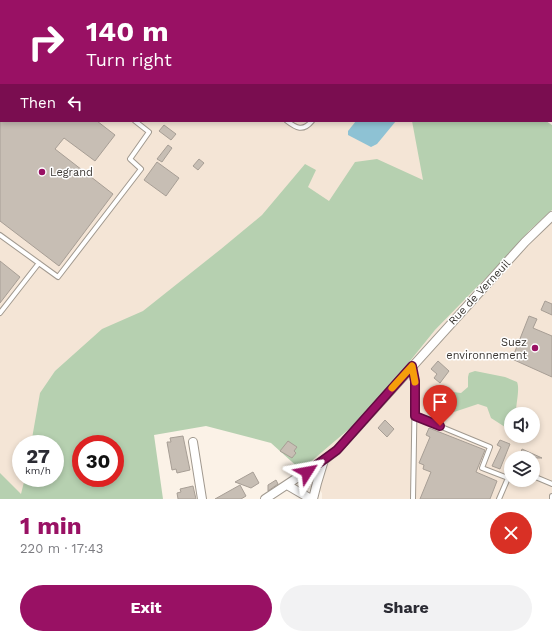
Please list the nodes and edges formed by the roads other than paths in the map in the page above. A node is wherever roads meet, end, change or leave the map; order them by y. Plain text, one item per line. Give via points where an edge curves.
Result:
1 (136, 122) edge
2 (288, 122) edge
3 (311, 122) edge
4 (552, 216) edge
5 (0, 235) edge
6 (39, 263) junction
7 (0, 313) edge
8 (412, 366) junction
9 (415, 416) junction
10 (193, 442) dead end
11 (324, 460) junction
12 (504, 475) edge
13 (540, 479) edge
14 (552, 484) edge
15 (287, 485) junction
16 (504, 487) edge
17 (202, 499) edge
18 (265, 499) edge
19 (312, 499) edge
20 (413, 499) edge
21 (499, 499) edge

1 - 6 lane via 150,132 130,159 141,169 58,277
2 - 3 lane via 301,128
4 - 8 street, Rue de Verneuil
5 - 6 lane
6 - 7 lane
8 - 9 lane via 415,381
8 - 11 street, Rue de Verneuil via 337,450
9 - 12 lane via 490,446 482,468
9 - 20 lane
10 - 17 street
11 - 15 street, Rue de Verneuil
11 - 19 street
13 - 14 lane
15 - 18 street, Rue de Verneuil
15 - 19 street
16 - 21 lane

